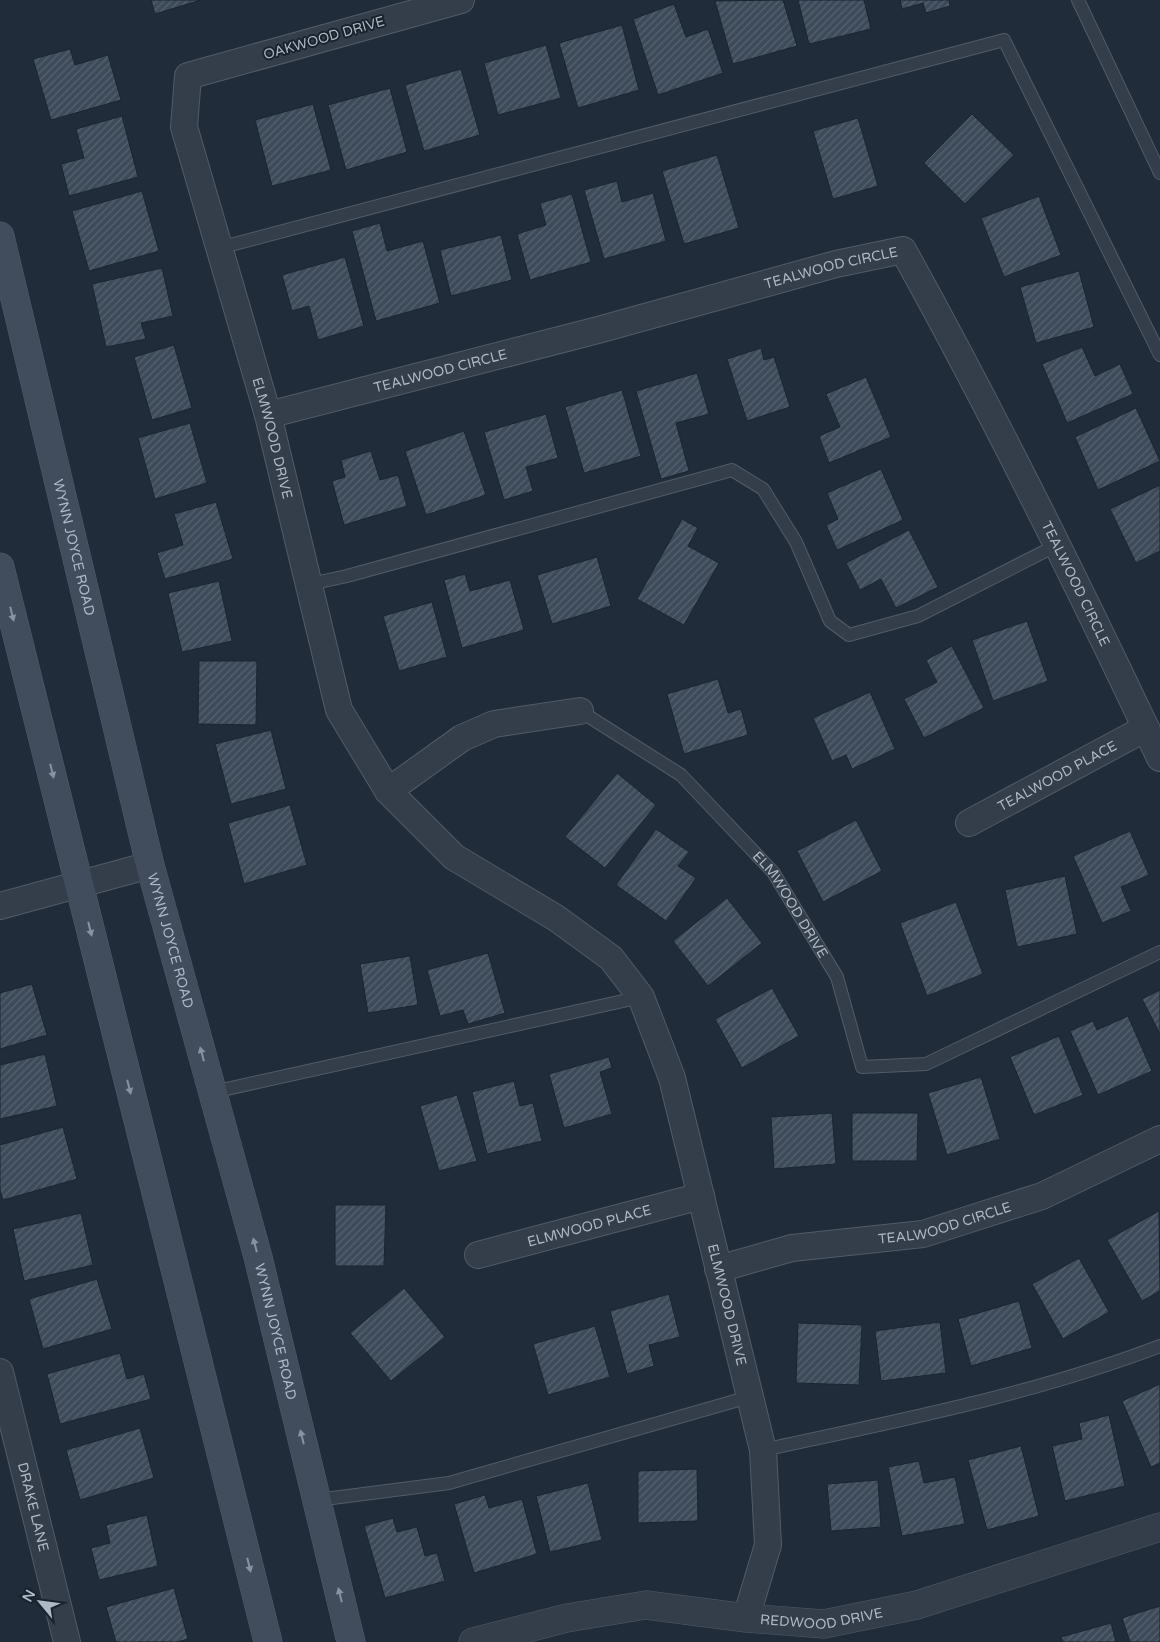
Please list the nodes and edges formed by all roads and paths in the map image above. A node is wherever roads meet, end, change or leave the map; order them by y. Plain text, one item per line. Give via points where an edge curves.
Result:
1 (460, 0) edge
2 (1078, 0) edge
3 (188, 76) joint
4 (1160, 173) edge
5 (0, 236) edge
6 (219, 248) junction
7 (1160, 355) edge
8 (268, 415) junction
9 (1059, 544) junction
10 (0, 566) edge
11 (310, 584) junction
12 (580, 711) joint
13 (1146, 728) junction
14 (1160, 758) edge
15 (388, 791) junction
16 (969, 823) dead end
17 (150, 865) junction
18 (80, 884) junction
19 (0, 906) edge
20 (1160, 952) edge
21 (641, 997) junction
22 (213, 1092) junction
23 (1160, 1139) edge
24 (700, 1196) junction
25 (478, 1255) dead end
26 (718, 1269) junction
27 (1160, 1346) edge
28 (0, 1372) edge
29 (749, 1397) junction
30 (763, 1450) junction
31 (317, 1500) junction
32 (1160, 1527) edge
33 (746, 1618) junction
34 (67, 1642) edge
35 (268, 1642) edge
36 (352, 1642) edge
37 (474, 1642) edge

1 - 3 street, OAKWOOD DRIVE
2 - 4 lane
3 - 6 street, ELMWOOD DRIVE via 184,127
5 - 17 main road, WYNN JOYCE ROAD
6 - 7 lane via 1004,40
6 - 8 street, ELMWOOD DRIVE
8 - 9 street, TEALWOOD CIRCLE via 598,330 836,264 903,250
8 - 11 street, ELMWOOD DRIVE
9 - 11 lane via 918,616 849,635 830,621 796,542 763,489 732,470
9 - 13 street, TEALWOOD CIRCLE
10 -> 18 main road
11 - 15 street, ELMWOOD DRIVE via 339,710
12 - 15 street, ELMWOOD DRIVE via 494,724 462,738
12 - 20 lane, ELMWOOD DRIVE via 681,775 773,872 837,977 862,1068 926,1064
13 - 14 street, TEALWOOD CIRCLE
13 - 16 street, TEALWOOD PLACE
15 - 21 street, ELMWOOD DRIVE via 454,857 556,918 611,958
17 - 18 street
22 -> 17 main road, WYNN JOYCE ROAD
18 - 19 street
18 -> 35 main road
21 - 22 lane
21 - 24 street, ELMWOOD DRIVE via 672,1078
31 -> 22 main road, WYNN JOYCE ROAD via 258,1258
23 - 26 street, TEALWOOD CIRCLE via 1042,1196 923,1234 792,1248
24 - 25 street, ELMWOOD PLACE
24 - 26 street, ELMWOOD DRIVE
26 - 29 street, ELMWOOD DRIVE
27 - 30 lane via 1101,1369 932,1413
28 - 34 street, DRAKE LANE
29 - 30 street, ELMWOOD DRIVE
29 - 31 lane via 449,1483
30 - 33 street, ELMWOOD DRIVE via 768,1545
36 -> 31 main road, WYNN JOYCE ROAD
32 - 33 street, REDWOOD DRIVE via 917,1605 824,1624
33 - 37 street, REDWOOD DRIVE via 646,1605 567,1618

